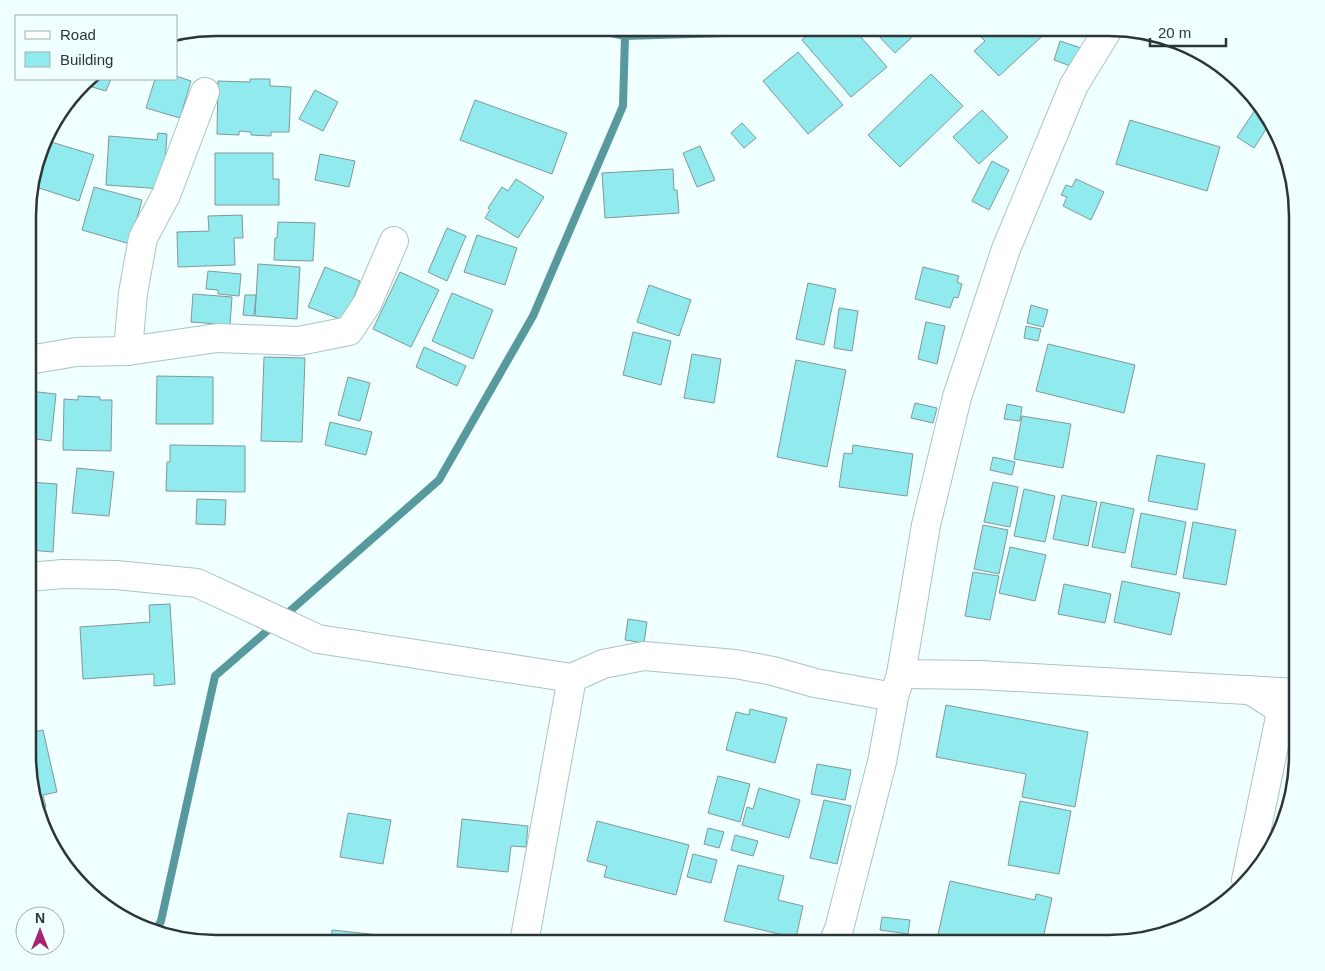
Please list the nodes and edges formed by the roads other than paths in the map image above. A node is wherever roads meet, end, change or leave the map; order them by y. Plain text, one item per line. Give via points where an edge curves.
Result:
1 (1104, 36) edge
2 (206, 92) dead end
3 (394, 241) dead end
4 (128, 351) junction
5 (36, 359) edge
6 (36, 576) edge
7 (572, 678) junction
8 (898, 685) junction
9 (1250, 690) junction
10 (1289, 692) edge
11 (1248, 868) edge
12 (525, 935) edge
13 (836, 935) edge

1 - 8 street via 1074,85 1013,231 957,397 926,525
2 - 4 street via 166,195 143,238 133,293
3 - 4 street via 367,304 349,331 300,341 217,338
4 - 5 street via 76,352
6 - 7 street via 116,575 197,583 318,639
7 - 8 street via 603,664 644,656 735,664 815,683
7 - 12 street
8 - 9 street via 980,675
8 - 13 street via 882,762
9 - 10 street
9 - 11 street via 1277,707 1280,718

